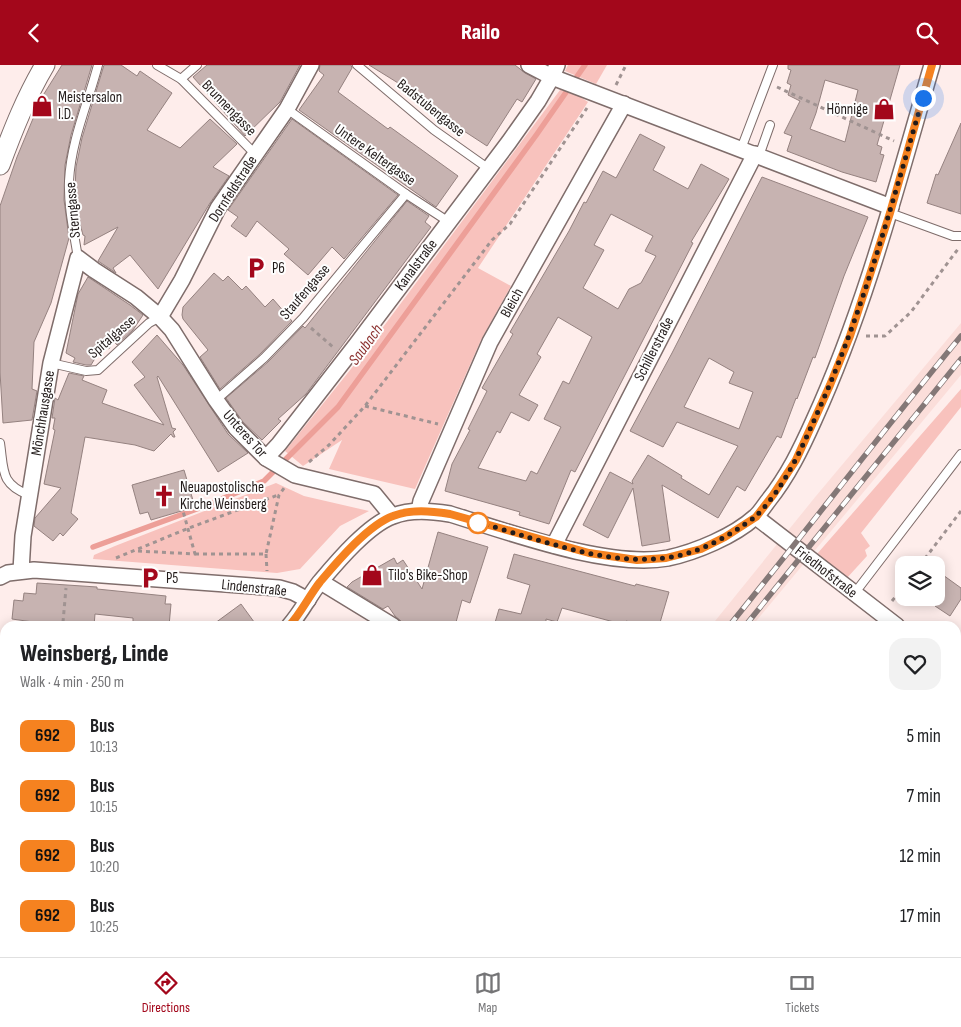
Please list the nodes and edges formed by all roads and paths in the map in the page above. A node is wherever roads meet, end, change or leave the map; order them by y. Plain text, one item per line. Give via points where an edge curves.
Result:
1 (45, 65) edge
2 (98, 65) edge
3 (158, 65) edge
4 (197, 65) edge
5 (312, 65) edge
6 (357, 65) edge
7 (529, 65) edge
8 (773, 65) edge
9 (932, 65) edge
10 (558, 74) edge
11 (181, 79) junction
12 (767, 82) junction
13 (595, 93) junction
14 (624, 104) junction
15 (287, 109) junction
16 (770, 125) dead end
17 (908, 148) junction
18 (752, 153) junction
19 (256, 155) junction
20 (0, 165) edge
21 (489, 169) junction
22 (406, 194) junction
23 (891, 210) junction
24 (449, 221) junction
25 (961, 236) edge
26 (961, 242) edge
27 (78, 258) junction
28 (160, 317) junction
29 (303, 318) junction
30 (850, 336) junction
31 (346, 358) junction
32 (51, 363) junction
33 (216, 400) junction
34 (365, 406) junction
35 (452, 428) junction
36 (0, 443) edge
37 (961, 454) edge
38 (270, 461) junction
39 (295, 475) junction
40 (29, 495) junction
41 (279, 495) junction
42 (183, 511) dead end
43 (419, 511) junction
44 (961, 511) edge
45 (392, 516) junction
46 (756, 517) junction
47 (189, 528) junction
48 (554, 545) junction
49 (135, 551) junction
50 (195, 554) junction
51 (927, 556) edge
52 (108, 561) dead end
53 (21, 571) junction
54 (67, 573) junction
55 (0, 577) edge
56 (320, 582) junction
57 (854, 594) junction
58 (308, 600) junction
59 (63, 621) edge
60 (293, 621) edge
61 (384, 621) edge
62 (890, 621) edge

1 - 20 street via 16,123
2 - 27 lane, Sterngasse via 71,164 69,183
3 - 11 lane, Brunnengasse
4 - 11 lane
5 - 15 street, Dornfeldstraße
6 - 21 lane, Badstubengasse via 434,130
7 - 10 street
8 - 12 lane
9 - 17 street, Lindenstraße
10 - 13 street
10 - 21 street, Kanalstraße
11 - 19 lane, Brunnengasse
12 - 17 path
12 - 18 lane
13 - 14 street
13 - 34 path via 510,224 492,240
14 - 18 street
14 - 35 street, Bleich via 490,342
15 - 19 street, Dornfeldstraße
15 - 22 lane, Untere Keltergasse
16 - 18 lane
17 - 23 street, Lindenstraße
18 - 23 street
18 - 48 street, Schillerstraße
19 - 28 street, Dornfeldstraße via 218,208
21 - 24 street, Kanalstraße
22 - 24 lane, Untere Keltergasse
22 - 29 lane, Staufengasse
23 - 25 lane via 953,236
23 - 30 street, Lindenstraße
24 - 31 street, Kanalstraße
26 - 30 path via 912,312 885,336
27 - 28 street, Sterngasse
27 - 32 street, Mönchhausgasse
28 - 32 lane, Spitalgasse via 149,323 98,370 86,371
28 - 33 street, Unteres Tor via 172,329
29 - 31 path
29 - 33 lane, Staufengasse
30 - 46 street, Lindenstraße via 796,460
31 - 38 street, Kanalstraße via 279,444
32 - 40 street, Mönchhausgasse
33 - 38 street, Unteres Tor via 236,428
34 - 35 path
34 - 39 path via 329,445
35 - 43 street, Bleich
36 - 40 lane via 7,480 18,491
37 - 57 lane
38 - 39 street, Unteres Tor
39 - 41 path
39 - 45 street, Unteres Tor via 374,494
40 - 53 street, Mönchhausgasse
41 - 47 path
41 - 50 path via 266,554
42 - 47 path
43 - 45 street, Lindenstraße
43 - 48 street, Lindenstraße via 450,514
44 - 51 path
45 - 56 street, Lindenstraße via 362,536
46 - 48 street, Lindenstraße via 701,549 666,558 614,558
46 - 57 street, Friedhofstraße
47 - 49 path
47 - 50 path
49 - 50 path
49 - 52 path
53 - 54 street, Lindenstraße via 34,569
53 - 55 street, Lindenstraße
54 - 58 street, Lindenstraße via 280,588
54 - 59 path
56 - 58 street, Lindenstraße
56 - 61 street
57 - 62 street, Friedhofstraße
58 - 60 street

